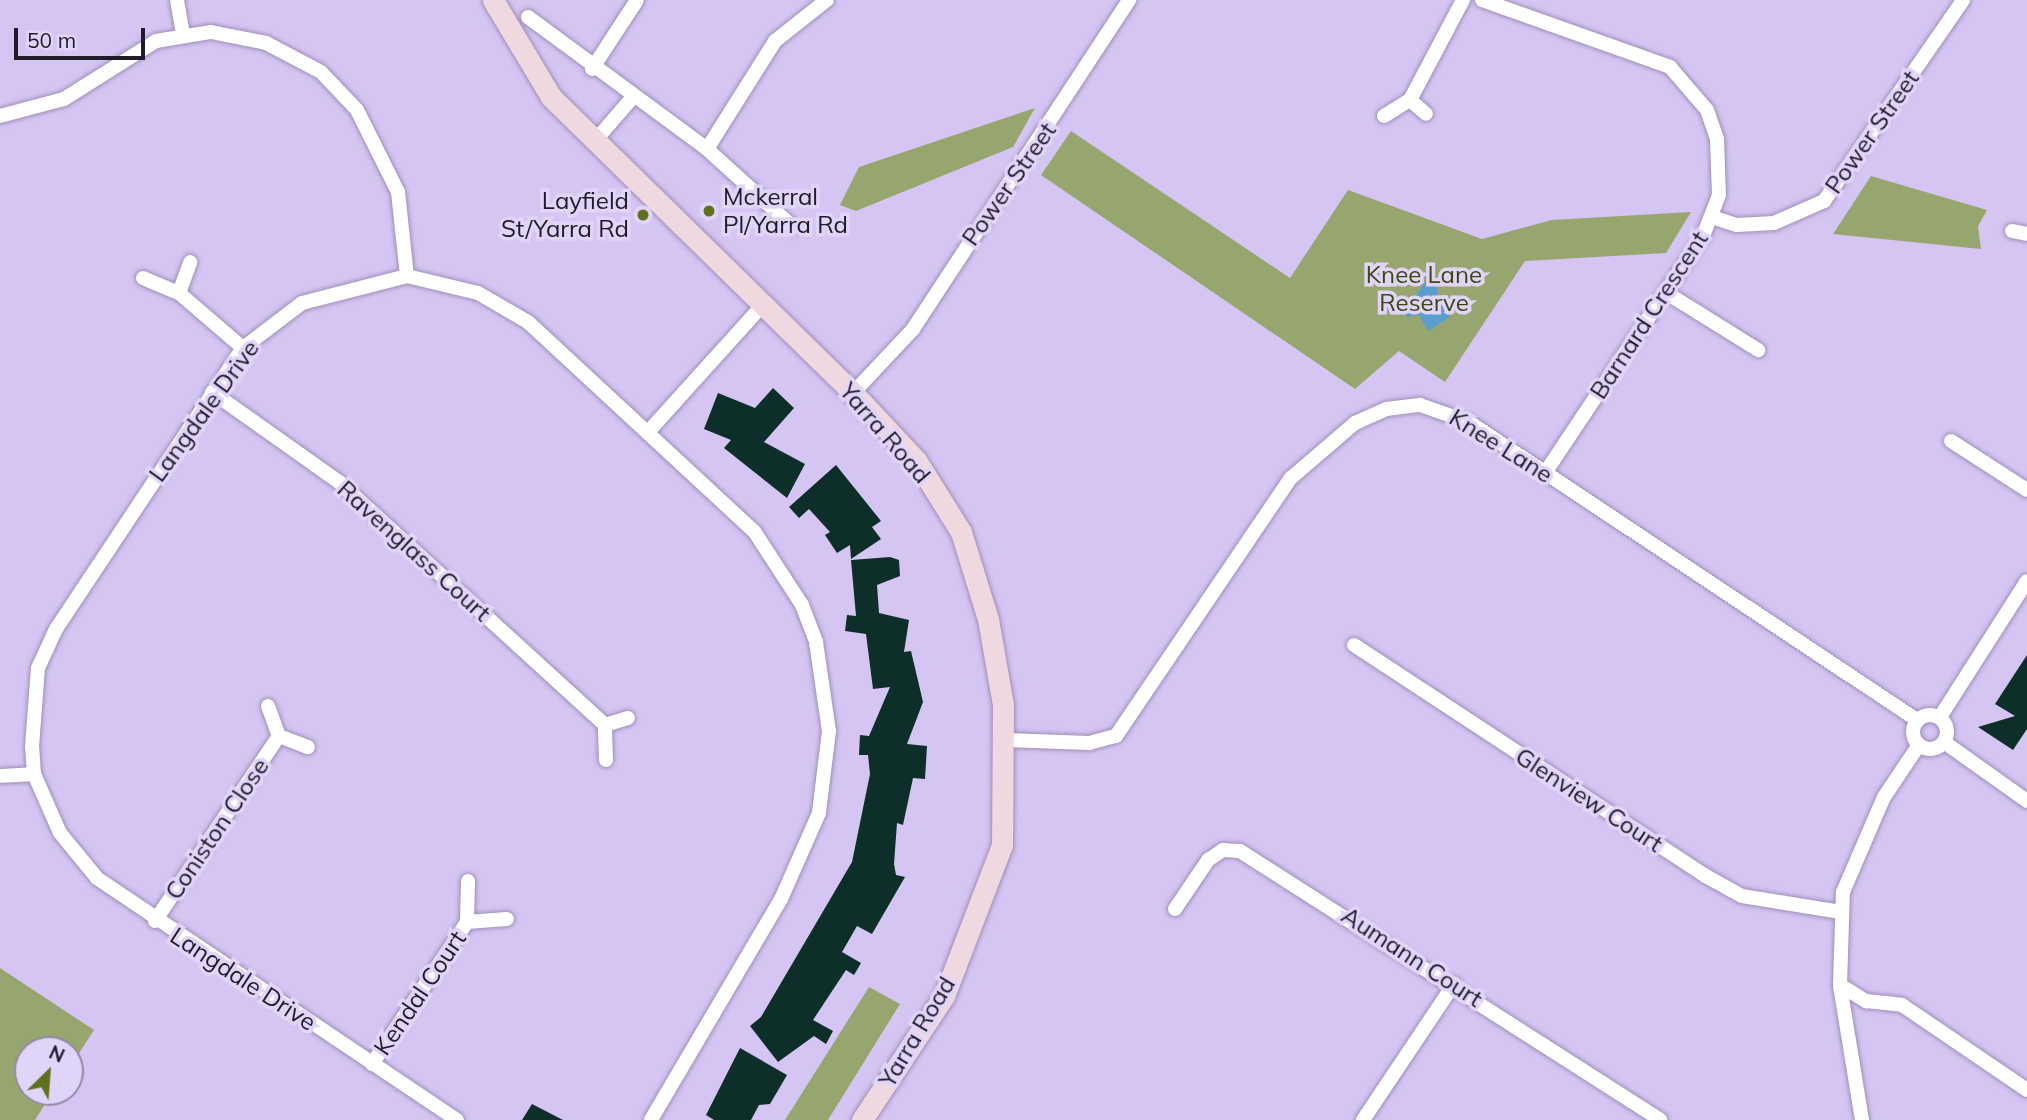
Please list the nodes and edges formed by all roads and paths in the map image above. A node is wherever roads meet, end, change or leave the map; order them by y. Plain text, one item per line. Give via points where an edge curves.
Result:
1 (177, 0) edge
2 (493, 0) edge
3 (637, 0) edge
4 (827, 0) edge
5 (1129, 0) edge
6 (1463, 0) edge
7 (1482, 0) edge
8 (1963, 0) edge
9 (528, 17) dead end
10 (183, 35) junction
11 (592, 69) junction
12 (632, 98) junction
13 (1410, 100) junction
14 (1426, 114) dead end
15 (0, 116) edge
16 (1384, 116) dead end
17 (594, 142) junction
18 (707, 149) junction
19 (1712, 217) junction
20 (793, 227) dead end
21 (2012, 231) dead end
22 (2027, 234) edge
23 (190, 262) dead end
24 (407, 276) junction
25 (143, 278) dead end
26 (1665, 292) junction
27 (179, 293) junction
28 (762, 306) junction
29 (243, 348) junction
30 (1758, 350) dead end
31 (212, 392) junction
32 (853, 393) junction
33 (648, 432) junction
34 (1951, 441) dead end
35 (1545, 473) junction
36 (2027, 490) edge
37 (2027, 580) edge
38 (1354, 645) dead end
39 (268, 706) dead end
40 (1940, 717) junction
41 (628, 718) dead end
42 (1917, 720) junction
43 (605, 725) junction
44 (279, 736) junction
45 (1007, 740) junction
46 (1944, 742) junction
47 (1919, 745) junction
48 (308, 747) dead end
49 (606, 760) dead end
50 (34, 774) junction
51 (0, 776) edge
52 (2027, 801) edge
53 (468, 881) dead end
54 (1175, 909) dead end
55 (1841, 912) junction
56 (507, 919) dead end
57 (155, 921) junction
58 (467, 922) junction
59 (1454, 984) junction
60 (1840, 985) junction
61 (372, 1064) junction
62 (2027, 1090) edge
63 (457, 1120) edge
64 (651, 1120) edge
65 (862, 1120) edge
66 (1363, 1120) edge
67 (1660, 1120) edge
68 (1862, 1120) edge

1 - 10 street
2 - 17 main road, Yarra Road via 522,57
3 - 11 street
4 - 18 street via 775,41
5 - 32 street, Power Street via 913,329
6 - 13 street
7 - 19 street, Barnard Crescent via 1528,21 1647,55 1691,87 1717,139 1721,171
8 - 19 street, Power Street via 1824,201 1774,223 1737,225
9 - 11 street
10 - 15 street via 156,41 64,99
10 - 24 street via 211,32 266,43 321,72 356,110 398,192
11 - 12 street
12 - 17 street
12 - 18 street
13 - 14 street
13 - 16 street
17 - 28 main road, Yarra Road
18 - 20 street
19 - 26 street, Barnard Crescent
21 - 22 street
23 - 27 street
24 - 29 street, Langdale Drive via 302,303
24 - 33 street, Langdale Drive via 456,286 504,306
25 - 27 street
26 - 30 street
26 - 35 street, Barnard Crescent
27 - 29 street
28 - 32 main road, Yarra Road
28 - 33 street
29 - 31 street, Langdale Drive
31 - 43 street, Ravenglass Court via 340,482
31 - 50 street, Langdale Drive via 56,629 38,667 31,712
32 - 45 main road, Yarra Road via 916,460 961,532 988,619
33 - 64 street, Langdale Drive via 754,531 783,570 816,642 829,731 824,787 807,845
34 - 36 street
35 - 42 street, Knee Lane
35 - 45 street, Knee Lane via 1447,410 1404,406 1355,423 1292,478 1116,736 1089,743
37 - 40 street
38 - 55 street, Glenview Court via 1704,875 1742,895
39 - 44 street, Coniston Close
40 - 42 street
40 - 46 street via 1947,726
41 - 43 street
42 - 47 street via 1913,731
43 - 49 street
44 - 48 street, Coniston Close
44 - 57 street, Coniston Close
45 - 65 main road, Yarra Road via 1002,845 979,914 944,996
46 - 47 street via 1929,749
46 - 52 street
47 - 55 street via 1859,847
50 - 51 street
50 - 57 street, Langdale Drive via 75,854
53 - 58 street, Kendal Court
54 - 59 street, Aumann Court via 1208,860 1223,849 1240,851
55 - 60 street
56 - 58 street, Kendal Court
57 - 61 street, Langdale Drive
58 - 61 street, Kendal Court
59 - 66 street
59 - 67 street, Aumann Court
60 - 62 street via 1866,1001 1902,1005
60 - 68 street
61 - 63 street, Langdale Drive

